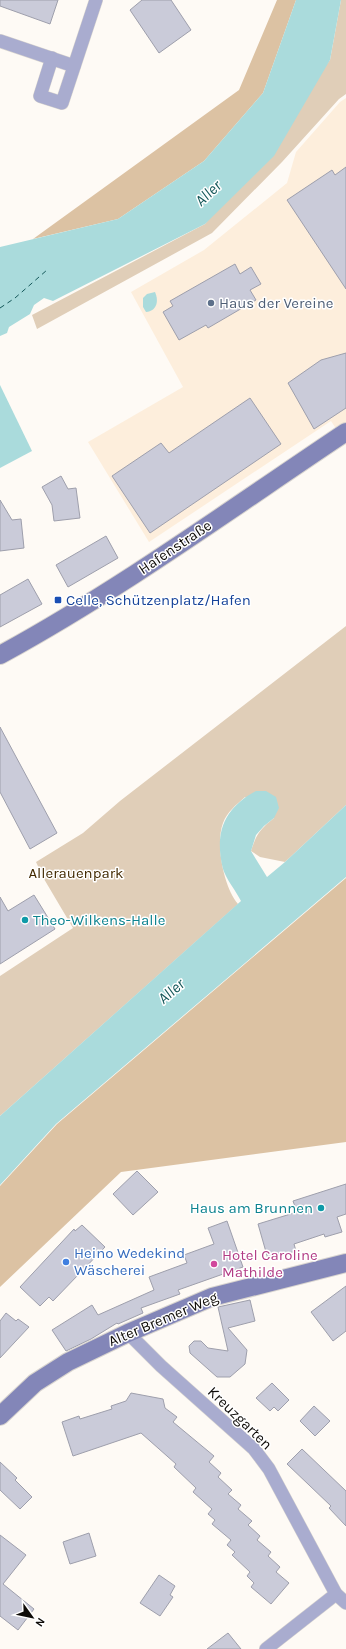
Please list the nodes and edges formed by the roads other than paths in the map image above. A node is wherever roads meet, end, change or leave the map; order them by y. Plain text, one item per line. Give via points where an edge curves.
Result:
1 (96, 0) edge
2 (0, 41) edge
3 (52, 58) junction
4 (74, 66) junction
5 (346, 432) edge
6 (0, 655) edge
7 (346, 1263) edge
8 (128, 1333) junction
9 (0, 1416) edge
10 (336, 1594) junction
11 (346, 1603) edge
12 (266, 1649) edge

1 - 4 street
2 - 3 street
3 - 4 street
3 - 4 street via 40,96 62,103
5 - 6 street, Hafenstraße via 150,565 78,611
7 - 8 street, Alter Bremer Weg via 212,1297
8 - 9 street, Alter Bremer Weg via 68,1362 42,1379
8 - 10 street, Kreuzgarten via 254,1449 269,1469
10 - 11 street, Kreuzgarten
10 - 12 street

